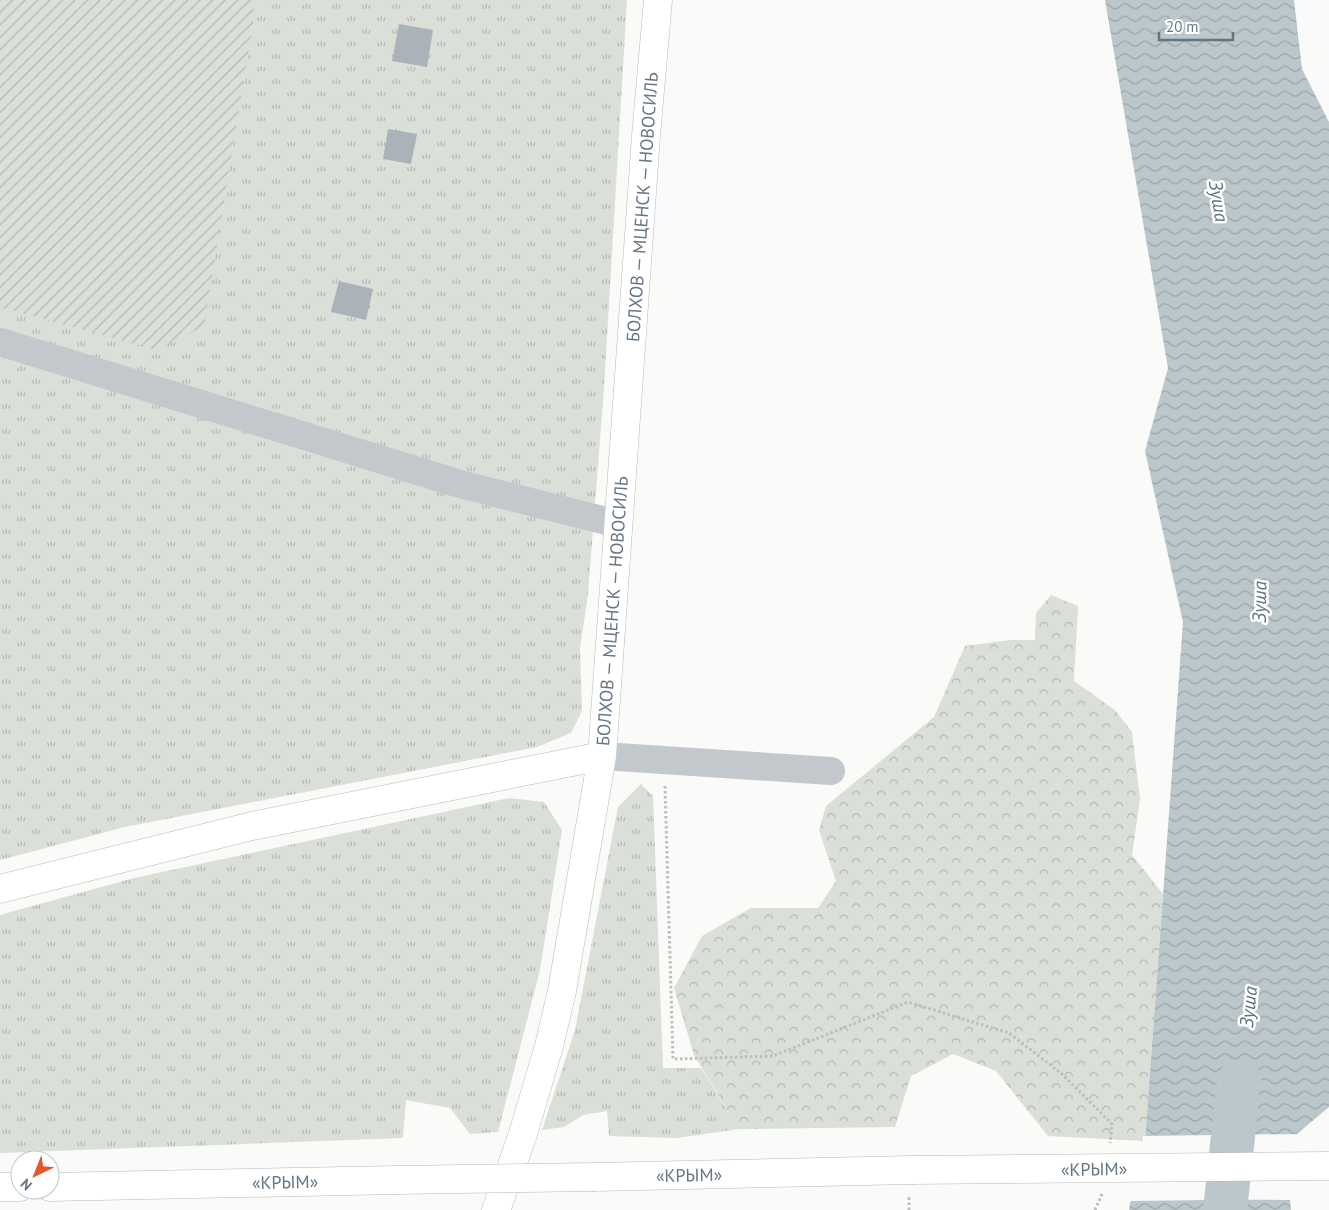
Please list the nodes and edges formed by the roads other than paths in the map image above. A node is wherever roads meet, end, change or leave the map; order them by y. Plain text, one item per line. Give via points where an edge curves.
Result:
1 (658, 0) edge
2 (0, 342) edge
3 (618, 524) junction
4 (602, 756) junction
5 (831, 771) dead end
6 (0, 890) edge
7 (1329, 1166) edge
8 (60, 1186) edge
9 (496, 1210) edge

1 - 3 main road, БОЛХОВ — МЦЕНСК — НОВОСИЛЬ
2 - 3 lane via 460,484
3 - 4 main road, БОЛХОВ — МЦЕНСК — НОВОСИЛЬ
4 - 5 lane
4 - 6 main road via 252,826
4 - 9 main road, БОЛХОВ — МЦЕНСК — НОВОСИЛЬ via 560,1000 523,1134
7 - 8 main road, «КРЫМ», bridge via 911,1170

